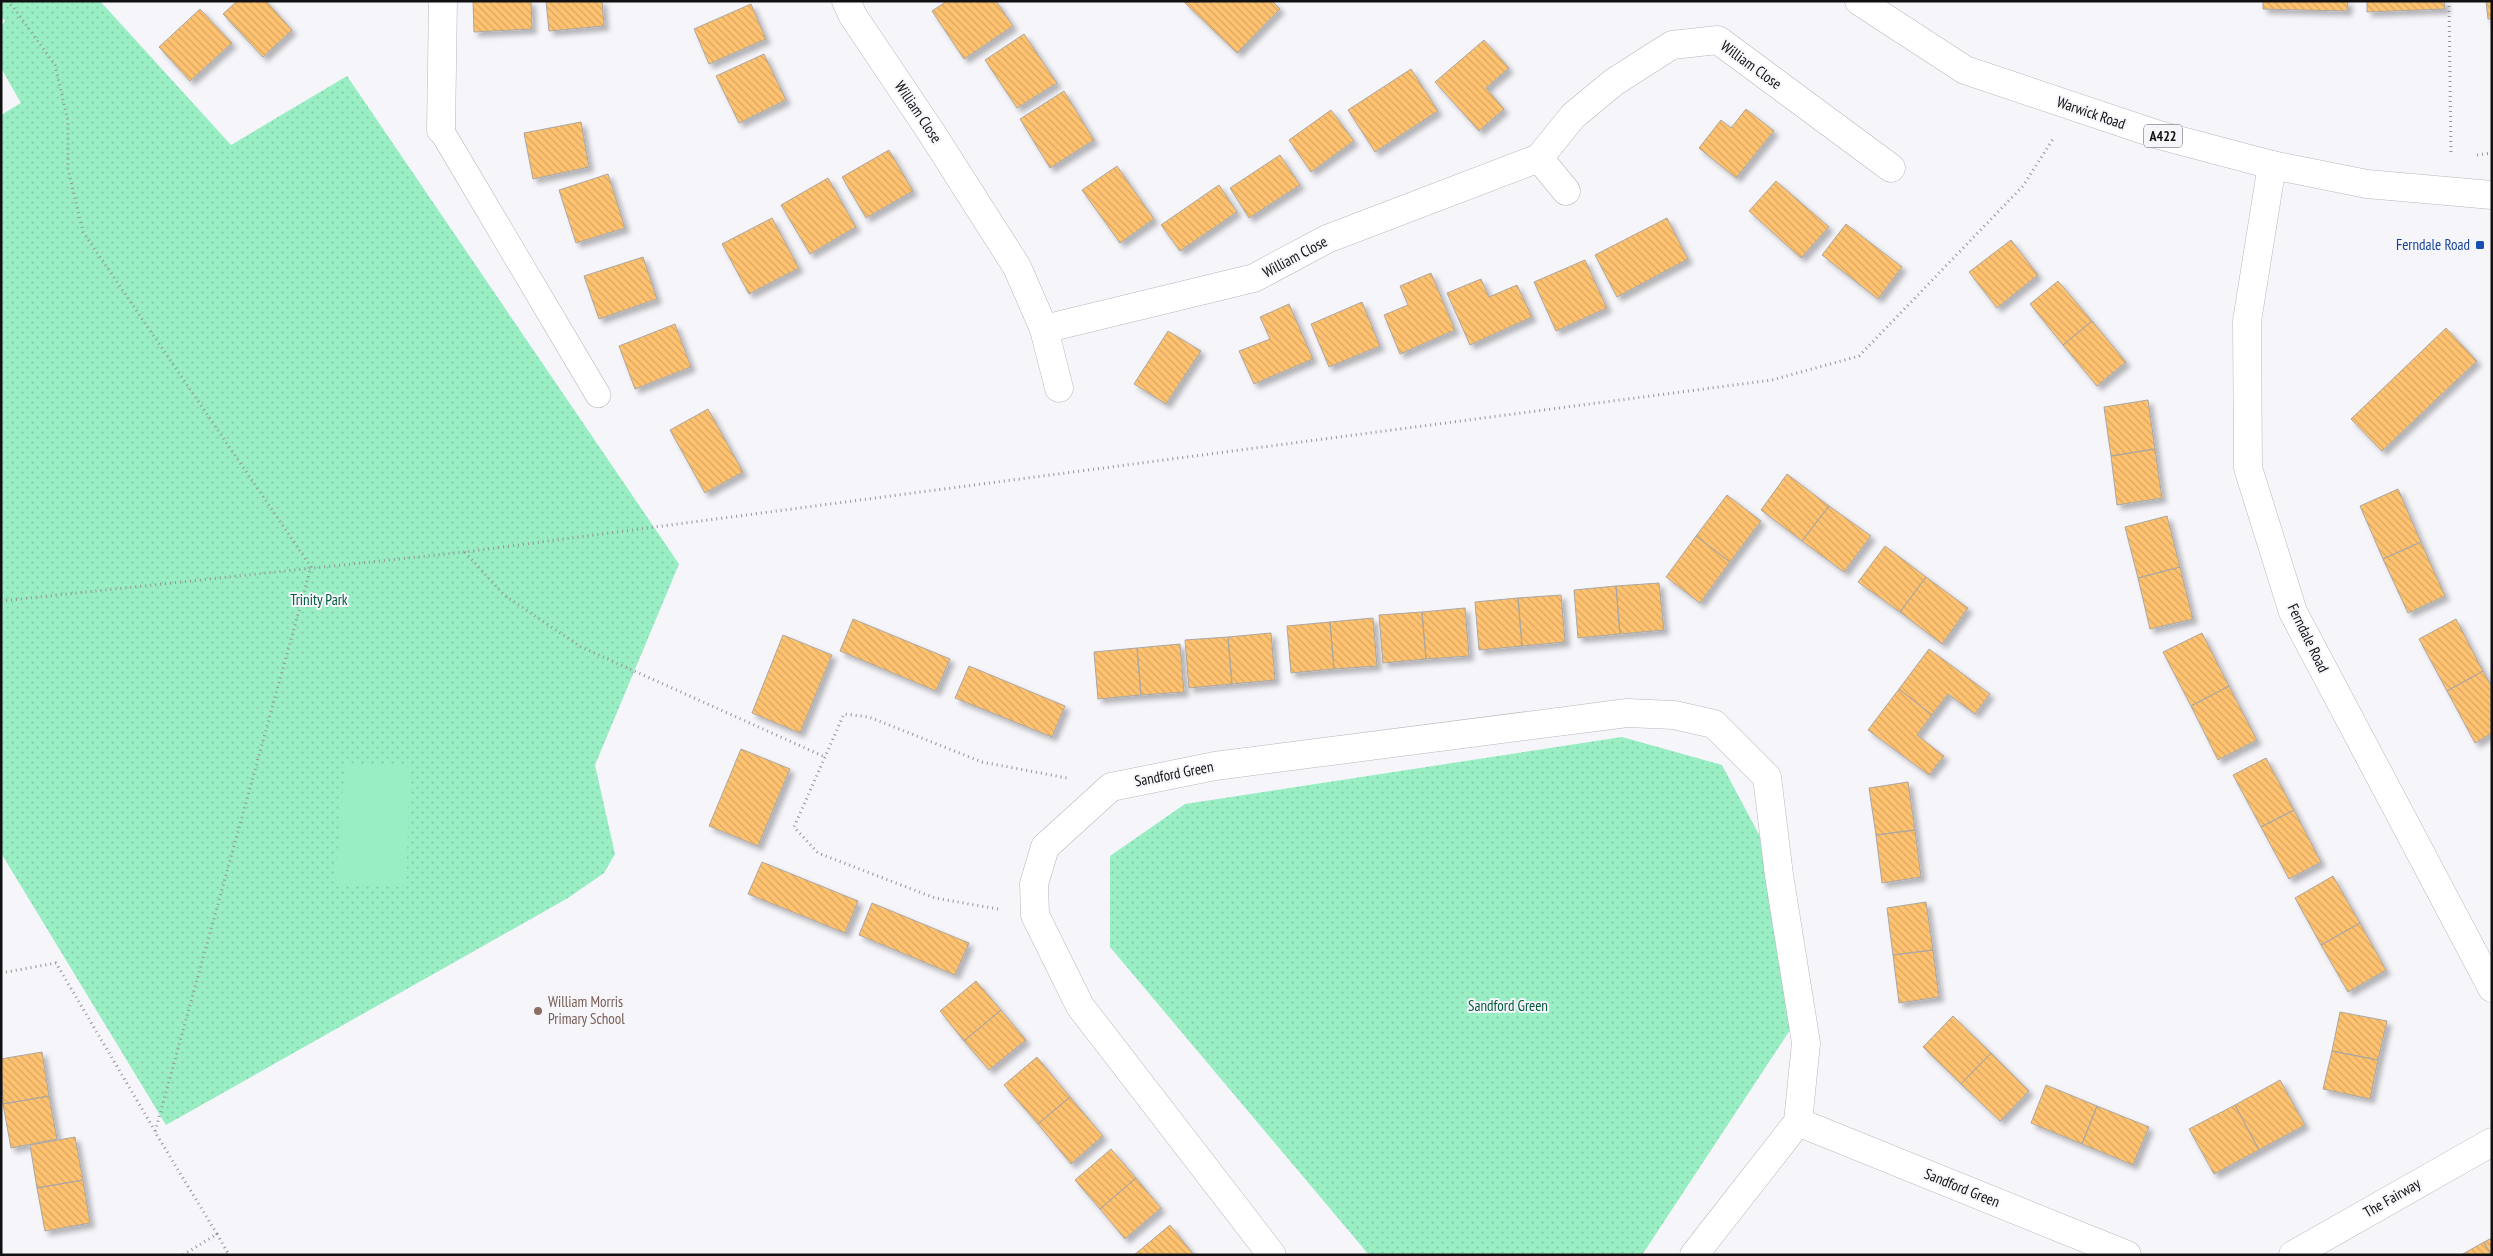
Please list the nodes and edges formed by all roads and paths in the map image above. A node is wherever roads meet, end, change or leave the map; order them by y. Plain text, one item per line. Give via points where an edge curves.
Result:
1 (7, 1) edge
2 (443, 1) edge
3 (846, 1) edge
4 (1859, 1) edge
5 (2449, 1) edge
6 (2074, 107) junction
7 (441, 130) joint
8 (1539, 158) junction
9 (2272, 165) junction
10 (1891, 168) dead end
11 (1566, 191) dead end
12 (2452, 192) junction
13 (2492, 195) edge
14 (1044, 329) junction
15 (1060, 388) dead end
16 (598, 395) dead end
17 (465, 552) junction
18 (311, 567) junction
19 (1, 601) edge
20 (825, 757) junction
21 (1111, 787) junction
22 (1035, 915) junction
23 (1, 973) edge
24 (2492, 988) edge
25 (1798, 1122) junction
26 (155, 1132) junction
27 (2492, 1142) edge
28 (217, 1234) junction
29 (183, 1255) edge
30 (229, 1255) edge
31 (1272, 1255) edge
32 (1694, 1255) edge
33 (2127, 1255) edge
34 (2293, 1255) edge

1 - 18 path via 55,65 68,121 68,169 82,232
2 - 7 street
3 - 14 street, William Close via 852,16 1017,267
4 - 6 street, Warwick Road / A422 via 1964,70
5 - 12 path
6 - 9 street, Warwick Road / A422 via 2159,136
6 - 17 path via 2023,186 1859,356 1772,380
7 - 16 lane
8 - 10 street, William Close via 1573,116 1614,82 1672,46 1718,40
8 - 11 street
8 - 14 street, William Close via 1327,239 1254,278
9 - 12 street, Warwick Road / A422 via 2367,184
9 - 24 street, Ferndale Road via 2247,321 2248,468 2293,612
12 - 13 street, Warwick Road / A422
14 - 15 street, William Close
17 - 18 path
17 - 20 path via 504,595 580,647
18 - 19 path
18 - 26 path
20 - 21 path via 844,714 869,717 982,762
20 - 22 path via 794,828 818,853 935,898
21 - 22 street via 1045,847 1034,884
21 - 25 street, Sandford Green via 1215,766 1627,713 1674,715 1714,724 1767,778 1806,1043
22 - 31 street via 1080,1006
23 - 26 path via 56,963
25 - 32 street
25 - 33 street, Sandford Green
26 - 28 path
27 - 34 street, The Fairway
28 - 29 path
28 - 30 path

